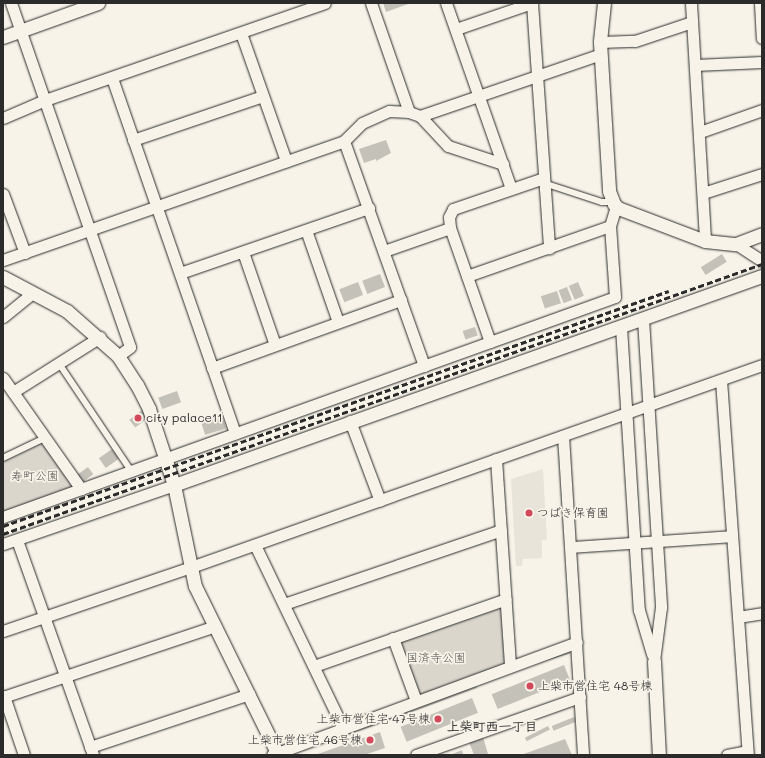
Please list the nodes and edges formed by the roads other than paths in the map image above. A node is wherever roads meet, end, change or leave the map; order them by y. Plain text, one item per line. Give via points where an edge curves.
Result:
1 (10, 3) edge
2 (98, 3) edge
3 (325, 3) edge
4 (371, 3) edge
5 (446, 3) edge
6 (532, 3) edge
7 (604, 3) edge
8 (691, 3) edge
9 (760, 3) edge
10 (692, 22) junction
11 (456, 29) junction
12 (20, 30) junction
13 (241, 33) junction
14 (3, 37) edge
15 (762, 38) edge
16 (600, 48) junction
17 (762, 62) edge
18 (695, 65) junction
19 (537, 74) junction
20 (112, 78) junction
21 (479, 95) junction
22 (263, 96) junction
23 (45, 100) junction
24 (762, 110) edge
25 (414, 114) junction
26 (3, 118) edge
27 (700, 132) junction
28 (133, 140) junction
29 (344, 141) junction
30 (286, 162) junction
31 (503, 164) junction
32 (762, 174) edge
33 (544, 180) junction
34 (511, 189) junction
35 (703, 193) junction
36 (3, 194) edge
37 (614, 204) junction
38 (156, 207) junction
39 (369, 208) junction
40 (610, 226) junction
41 (450, 228) junction
42 (90, 229) junction
43 (306, 230) junction
44 (762, 234) edge
45 (705, 241) junction
46 (736, 244) junction
47 (549, 248) junction
48 (384, 251) junction
49 (242, 252) junction
50 (25, 253) junction
51 (3, 260) edge
52 (762, 261) edge
53 (180, 274) junction
54 (467, 276) junction
55 (762, 276) edge
56 (3, 278) edge
57 (33, 293) junction
58 (401, 300) junction
59 (3, 317) edge
60 (643, 319) junction
61 (338, 322) junction
62 (621, 327) junction
63 (100, 337) junction
64 (490, 342) junction
65 (275, 345) junction
66 (118, 356) junction
67 (59, 363) junction
68 (762, 365) edge
69 (424, 366) junction
70 (212, 368) junction
71 (3, 378) edge
72 (721, 380) junction
73 (13, 392) junction
74 (648, 406) junction
75 (627, 414) junction
76 (350, 421) junction
77 (235, 433) junction
78 (563, 436) junction
79 (45, 438) junction
80 (3, 458) edge
81 (165, 458) junction
82 (496, 459) junction
83 (131, 470) junction
84 (174, 485) junction
85 (81, 489) junction
86 (380, 501) junction
87 (3, 517) edge
88 (501, 530) junction
89 (732, 536) junction
90 (17, 540) junction
91 (657, 542) junction
92 (3, 544) edge
93 (635, 544) junction
94 (255, 545) junction
95 (571, 547) junction
96 (191, 567) junction
97 (506, 599) junction
98 (284, 604) junction
99 (762, 613) edge
100 (46, 616) junction
101 (738, 617) junction
102 (215, 626) junction
103 (3, 631) edge
104 (393, 638) junction
105 (577, 642) junction
106 (654, 661) junction
107 (314, 666) junction
108 (510, 666) junction
109 (65, 674) junction
110 (249, 694) junction
111 (4, 697) edge
112 (580, 697) junction
113 (416, 702) junction
114 (343, 728) junction
115 (92, 751) edge
116 (747, 753) edge
117 (275, 754) edge
118 (24, 755) edge
119 (416, 755) edge
120 (583, 755) edge
121 (659, 755) edge
122 (727, 755) edge

1 - 12 street
2 - 12 street
3 - 13 street
4 - 25 street
5 - 11 street
6 - 11 street
6 - 19 street
7 - 16 street
8 - 10 street
9 - 15 street
10 - 16 street via 635,41
10 - 18 street
11 - 21 street
12 - 14 street
12 - 23 street
13 - 20 street
13 - 22 street
16 - 19 street
16 - 37 street via 609,191
17 - 18 street
18 - 27 street
19 - 21 street
19 - 33 street
20 - 23 street
20 - 28 street
21 - 25 street
21 - 31 street
22 - 28 street
22 - 30 street
23 - 26 street
23 - 42 street
24 - 27 street
25 - 29 street via 389,111 376,115 362,123
25 - 31 street via 448,146
27 - 35 street
28 - 38 street
29 - 30 street
29 - 39 street
30 - 38 street
31 - 34 street
32 - 35 street
33 - 34 street
33 - 37 lane
33 - 47 street
34 - 41 street via 453,209 449,217
35 - 45 street
36 - 50 street
37 - 40 street
37 - 45 street
38 - 42 street
38 - 53 street
39 - 43 street
39 - 48 street
40 - 47 street
40 - 64 street via 614,297
41 - 48 street
41 - 54 street
42 - 50 street
42 - 66 street via 130,346
43 - 49 street
43 - 61 street
44 - 46 street
45 - 46 street
46 - 52 street
47 - 54 street
48 - 58 street
49 - 53 street
49 - 65 street
50 - 51 street
53 - 70 street
54 - 64 street
55 - 60 street
56 - 57 street
57 - 59 street
57 - 63 street via 67,311
58 - 61 street
58 - 69 street
60 - 62 street
60 - 74 street
61 - 65 street
62 - 75 street
62 - 76 street
63 - 66 street
63 - 67 street
64 - 69 street
65 - 70 street
66 - 81 street via 149,409
67 - 73 street
67 - 83 lane
68 - 72 street
69 - 77 street
70 - 77 street
71 - 73 street
72 - 74 street
72 - 89 street
73 - 79 street
74 - 75 street
74 - 91 street
75 - 78 street
75 - 93 street
76 - 84 street
76 - 86 street
77 - 81 street
78 - 82 street
78 - 95 street
79 - 80 lane
79 - 85 street
81 - 83 street
81 - 84 street
82 - 86 street
82 - 88 street
83 - 85 street
84 - 90 street
84 - 96 street
85 - 87 street
86 - 94 street
88 - 97 street
88 - 98 street
89 - 91 street
89 - 101 street
90 - 92 street
90 - 100 street
91 - 93 street
91 - 106 street via 662,607
93 - 95 street
93 - 106 street via 639,610
94 - 96 street
94 - 98 street
95 - 105 street
96 - 100 street
96 - 102 street via 195,586
97 - 104 street
97 - 108 street
98 - 107 street
99 - 101 street
100 - 103 street
100 - 109 street
101 - 116 street
102 - 109 street
102 - 110 street
104 - 107 street
104 - 113 street
105 - 108 street
105 - 112 street
106 - 121 street
107 - 114 street
108 - 113 street
109 - 111 street
109 - 115 street
110 - 115 street
110 - 117 street
111 - 118 street
112 - 119 street
112 - 120 street
113 - 114 street
114 - 117 street
116 - 122 street

